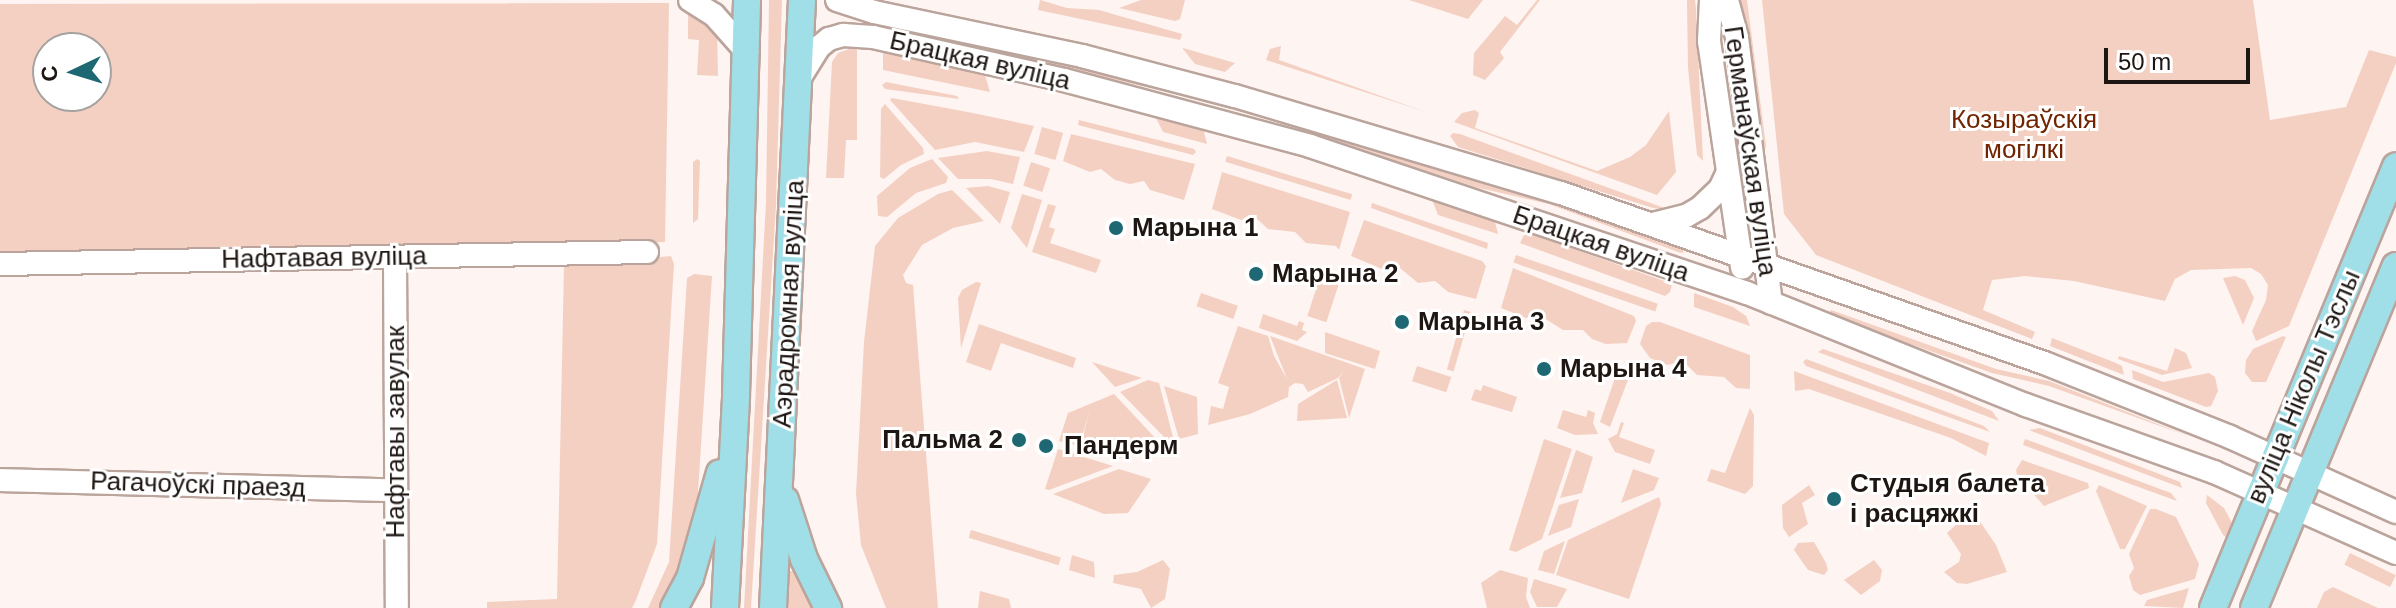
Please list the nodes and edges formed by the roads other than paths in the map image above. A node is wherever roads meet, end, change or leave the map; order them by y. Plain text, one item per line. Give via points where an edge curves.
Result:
1 (690, 0) edge
2 (747, 0) edge
3 (802, 0) edge
4 (837, 0) edge
5 (1711, 0) edge
6 (1727, 0) edge
7 (747, 52) junction
8 (799, 79) junction
9 (2396, 166) edge
10 (1727, 174) junction
11 (1653, 224) junction
12 (647, 252) dead end
13 (395, 256) junction
14 (1740, 257) junction
15 (0, 264) edge
16 (1764, 266) junction
17 (2396, 266) edge
18 (1747, 293) junction
19 (1771, 303) junction
20 (736, 395) junction
21 (2276, 457) junction
22 (2310, 473) junction
23 (0, 480) edge
24 (781, 487) junction
25 (395, 490) junction
26 (2261, 493) junction
27 (2296, 508) junction
28 (2396, 512) edge
29 (2396, 553) edge
30 (397, 608) edge
31 (674, 608) edge
32 (725, 608) edge
33 (773, 608) edge
34 (828, 608) edge
35 (2213, 608) edge
36 (2254, 608) edge

1 - 7 street via 714,15
2 - 7 main road, Аэрадромная вуліца
3 - 8 main road, Аэрадромная вуліца
4 - 11 street, Брацкая вуліца via 1235,96 1435,153
5 - 10 street, Германаўская вуліца via 1709,41
6 - 16 street, Германаўская вуліца via 1737,38
7 - 20 main road, Аэрадромная вуліца
8 - 18 street, Брацкая вуліца via 829,39 843,35 904,43 1310,146
8 - 24 main road, Аэрадромная вуліца
9 - 21 main road, вуліца Ніколы Тэслы
10 - 11 street via 1700,208
10 - 14 street, Германаўская вуліца
11 - 14 street, Брацкая вуліца
12 - 13 street, Нафтавая вуліца
13 - 15 street, Нафтавая вуліца
13 - 25 street, Нафтавы завулак
14 - 16 street, Брацкая вуліца
14 - 18 street, Германаўская вуліца
16 - 19 street, Германаўская вуліца
16 - 21 street, Брацкая вуліца via 2047,364
17 - 22 main road, вуліца Ніколы Тэслы
18 - 19 street, Брацкая вуліца
19 - 26 street, Брацкая вуліца
20 - 31 main road via 713,507 690,578
20 - 32 main road, Аэрадромная вуліца
21 - 22 street, Брацкая вуліца
21 - 26 main road, вуліца Ніколы Тэслы
22 - 27 main road, вуліца Ніколы Тэслы
22 - 28 street, Брацкая вуліца
23 - 25 street, Рагачоўскі праезд
24 - 33 main road, Аэрадромная вуліца
24 - 34 main road via 804,559
25 - 30 street, Нафтавы завулак
26 - 27 street, Брацкая вуліца
26 - 35 main road, вуліца Ніколы Тэслы
27 - 29 street, Брацкая вуліца
27 - 36 main road, вуліца Ніколы Тэслы

